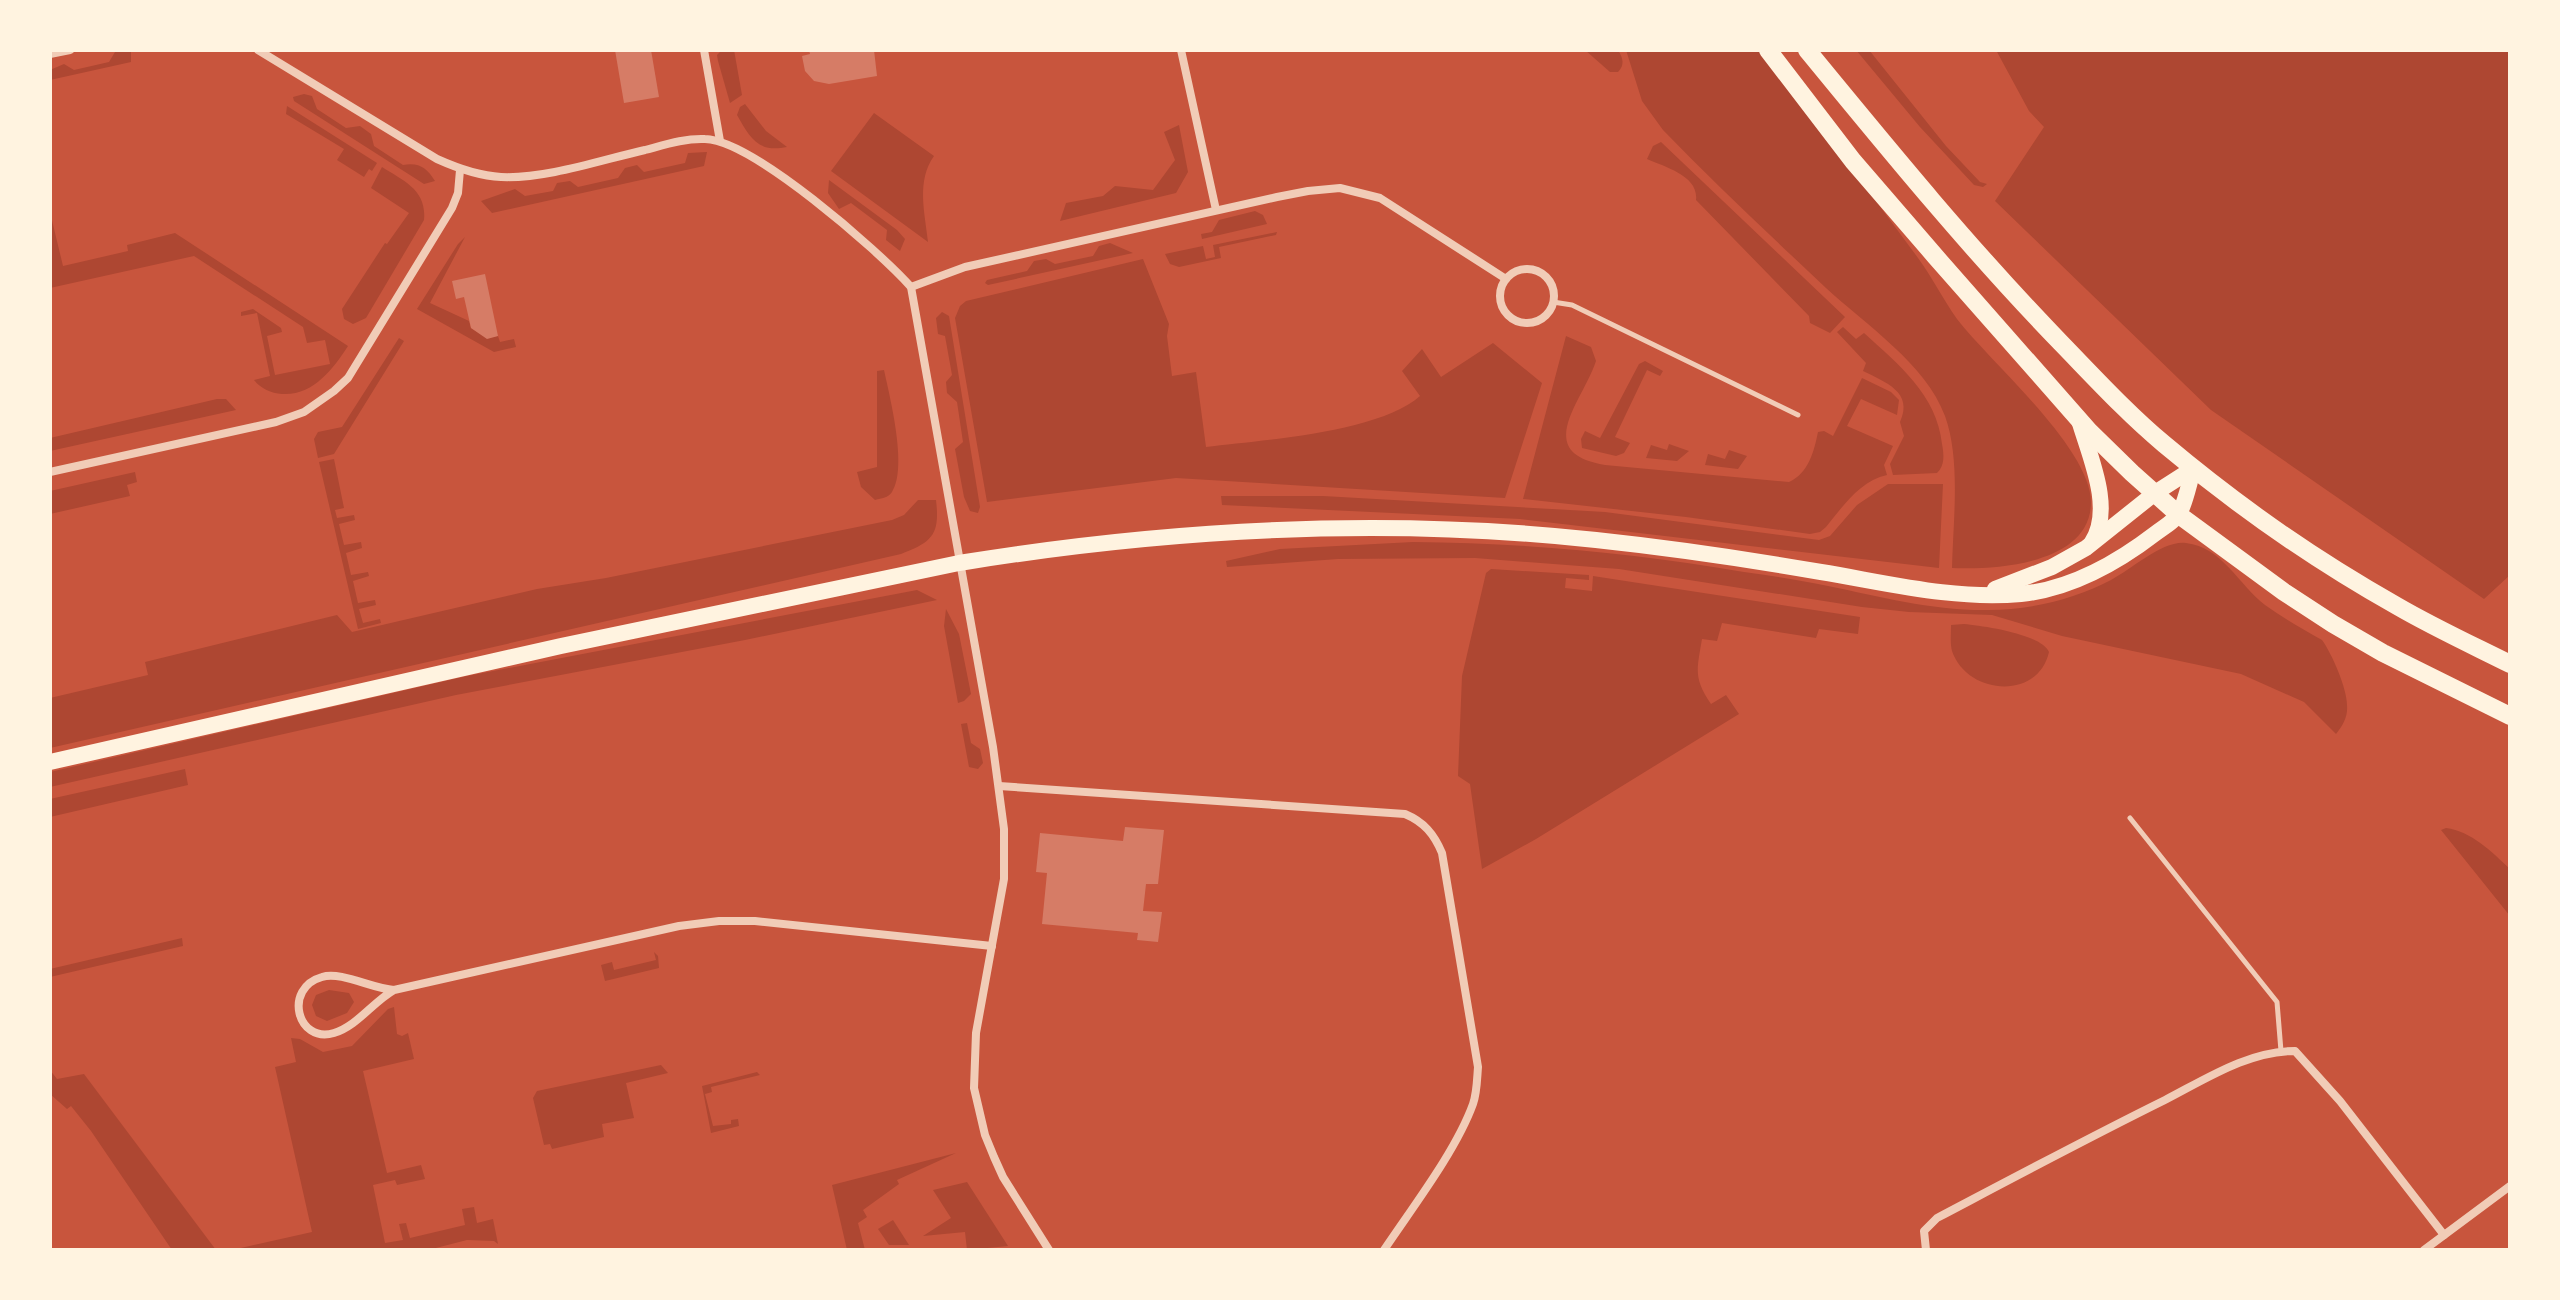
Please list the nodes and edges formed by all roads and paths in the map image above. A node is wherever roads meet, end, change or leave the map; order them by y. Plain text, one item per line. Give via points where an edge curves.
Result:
1 (70, 50) edge
2 (258, 50) edge
3 (704, 50) edge
4 (1181, 50) edge
5 (1768, 50) edge
6 (1807, 50) edge
7 (50, 54) edge
8 (720, 141) junction
9 (460, 170) junction
10 (1216, 210) junction
11 (1506, 279) junction
12 (911, 287) junction
13 (1553, 302) junction
14 (1798, 415) dead end
15 (2079, 420) junction
16 (2194, 468) junction
17 (50, 472) edge
18 (2155, 493) junction
19 (2179, 515) junction
20 (2086, 548) junction
21 (959, 563) junction
22 (1980, 594) junction
23 (2510, 664) edge
24 (2510, 716) edge
25 (50, 762) edge
26 (999, 786) junction
27 (2130, 818) dead end
28 (992, 946) junction
29 (394, 990) junction
30 (2281, 1051) junction
31 (2510, 1186) edge
32 (2444, 1235) junction
33 (1049, 1250) edge
34 (1384, 1250) edge
35 (1926, 1250) edge
36 (2424, 1250) edge

1 - 7 street
2 - 9 street
3 - 8 street
4 - 10 street
5 - 15 main road via 1853,161
6 - 16 main road via 1928,199 2033,314 2121,405
8 - 9 street via 690,140 529,175 500,177
8 - 12 street via 788,180
9 - 17 street via 452,208 348,378 319,403 276,422
10 - 11 street via 1308,191 1359,191 1380,198
10 - 12 street via 965,267
11 - 13 street via 1522,270 1540,272 1551,283
11 - 13 street via 1500,300 1515,321 1537,321
12 - 21 street
13 - 14 lane via 1572,305
15 - 18 main road
15 - 20 main road via 2100,507 2098,532
16 - 18 main road
16 - 19 main road
16 - 23 main road via 2396,606
18 - 19 main road
18 - 20 main road
19 - 22 main road via 2094,573 2023,594
19 - 24 main road via 2333,624
20 - 22 main road
21 - 22 main road via 1180,537 1435,529 1607,541 1935,592
21 - 25 main road via 561,646
21 - 26 street
26 - 28 street via 1004,879
26 - 34 street via 1405,814 1430,831 1442,853 1477,1086 1455,1140
27 - 30 lane via 2277,1002
28 - 29 street via 719,921
28 - 33 street via 976,1033 977,1105 1003,1177
29 - 29 street via 323,976 304,989 298,1010 312,1031 334,1033
30 - 32 street via 2295,1051 2303,1058
30 - 35 street via 2247,1059 1937,1218 1924,1231
31 - 32 street
32 - 36 street

